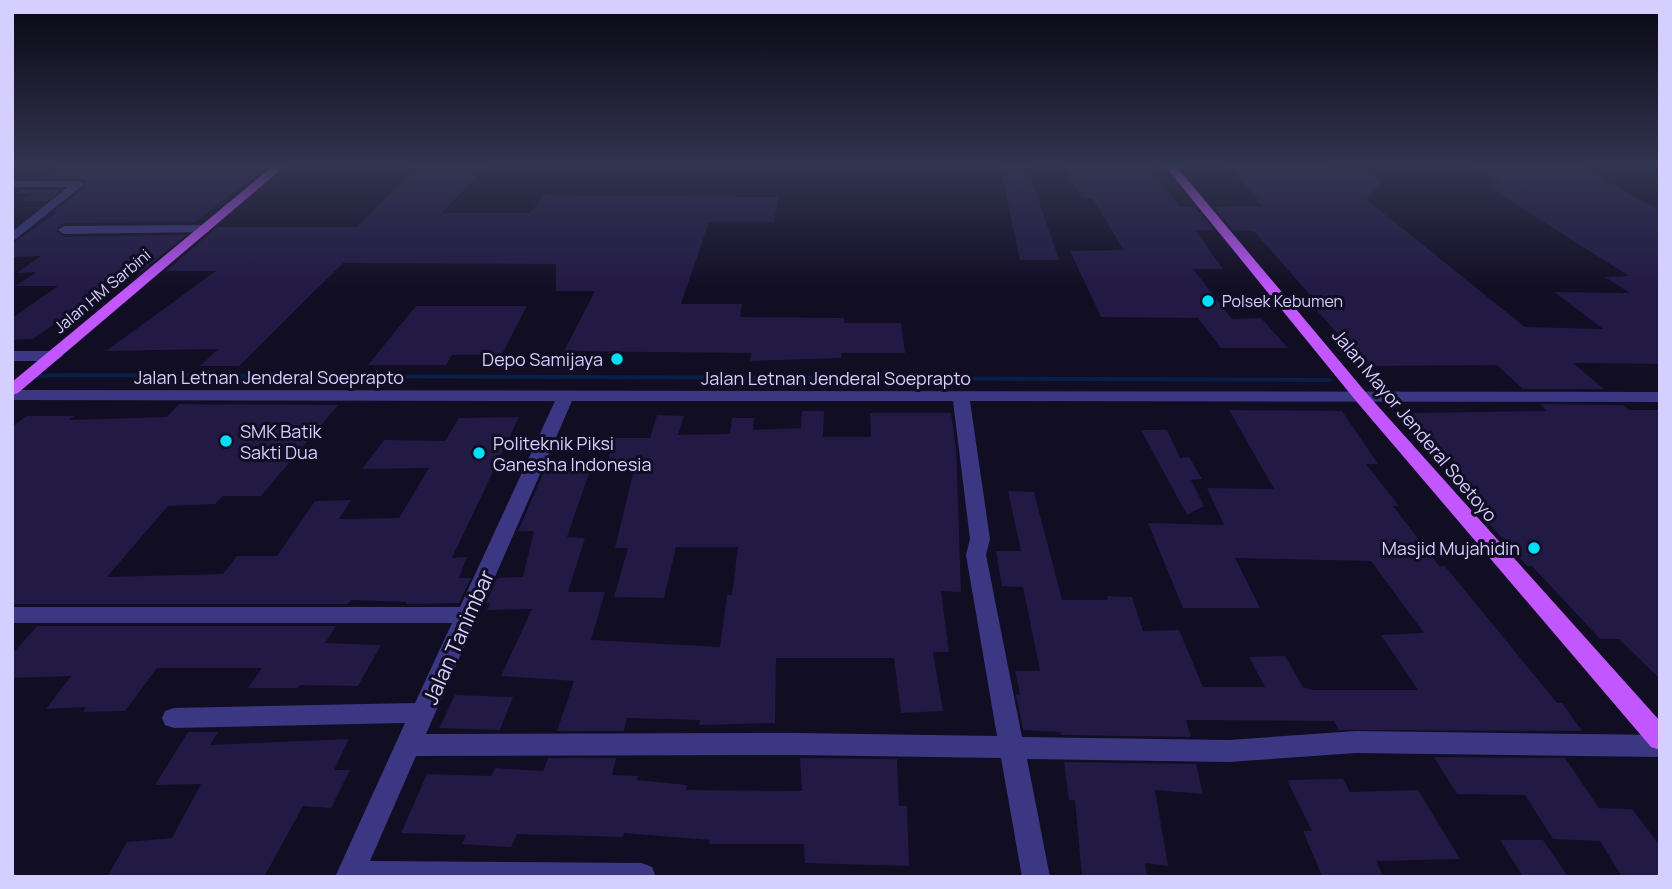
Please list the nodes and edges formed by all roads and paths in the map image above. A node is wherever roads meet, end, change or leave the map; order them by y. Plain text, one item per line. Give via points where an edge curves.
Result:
1 (49, 207) edge
2 (231, 207) edge
3 (1206, 207) edge
4 (205, 229) junction
5 (64, 230) dead end
6 (12, 237) edge
7 (12, 356) edge
8 (49, 361) junction
9 (14, 391) edge
10 (565, 397) junction
11 (1660, 397) edge
12 (961, 398) junction
13 (1362, 398) junction
14 (12, 615) edge
15 (469, 615) junction
16 (424, 713) junction
17 (174, 718) dead end
18 (1660, 739) edge
19 (409, 745) junction
20 (1660, 746) edge
21 (1012, 747) junction
22 (349, 876) edge
23 (642, 877) edge
24 (1036, 877) edge

1 - 6 street
2 - 4 main road, Jalan HM Sarbini
3 - 13 main road, Jalan Mayor Jenderal Soetoyo
4 - 5 street
4 - 8 main road, Jalan HM Sarbini
7 - 8 street
8 - 9 main road, Jalan HM Sarbini
9 - 10 street, Jalan Letnan Jenderal Soeprapto
10 - 12 street, Jalan Letnan Jenderal Soeprapto
10 - 15 street, Jalan Tanimbar
11 - 13 street, Jalan Letnan Jenderal Soeprapto
12 - 13 street, Jalan Letnan Jenderal Soeprapto
12 - 21 street via 980,539 976,555
13 - 18 main road, Jalan Mayor Jenderal Soetoyo
14 - 15 street
15 - 16 street, Jalan Tanimbar
16 - 17 street
16 - 19 street, Jalan Tanimbar
19 - 21 street
19 - 22 street, Jalan Tanimbar
20 - 21 street via 1356,742 1229,751
21 - 24 street
22 - 23 street

